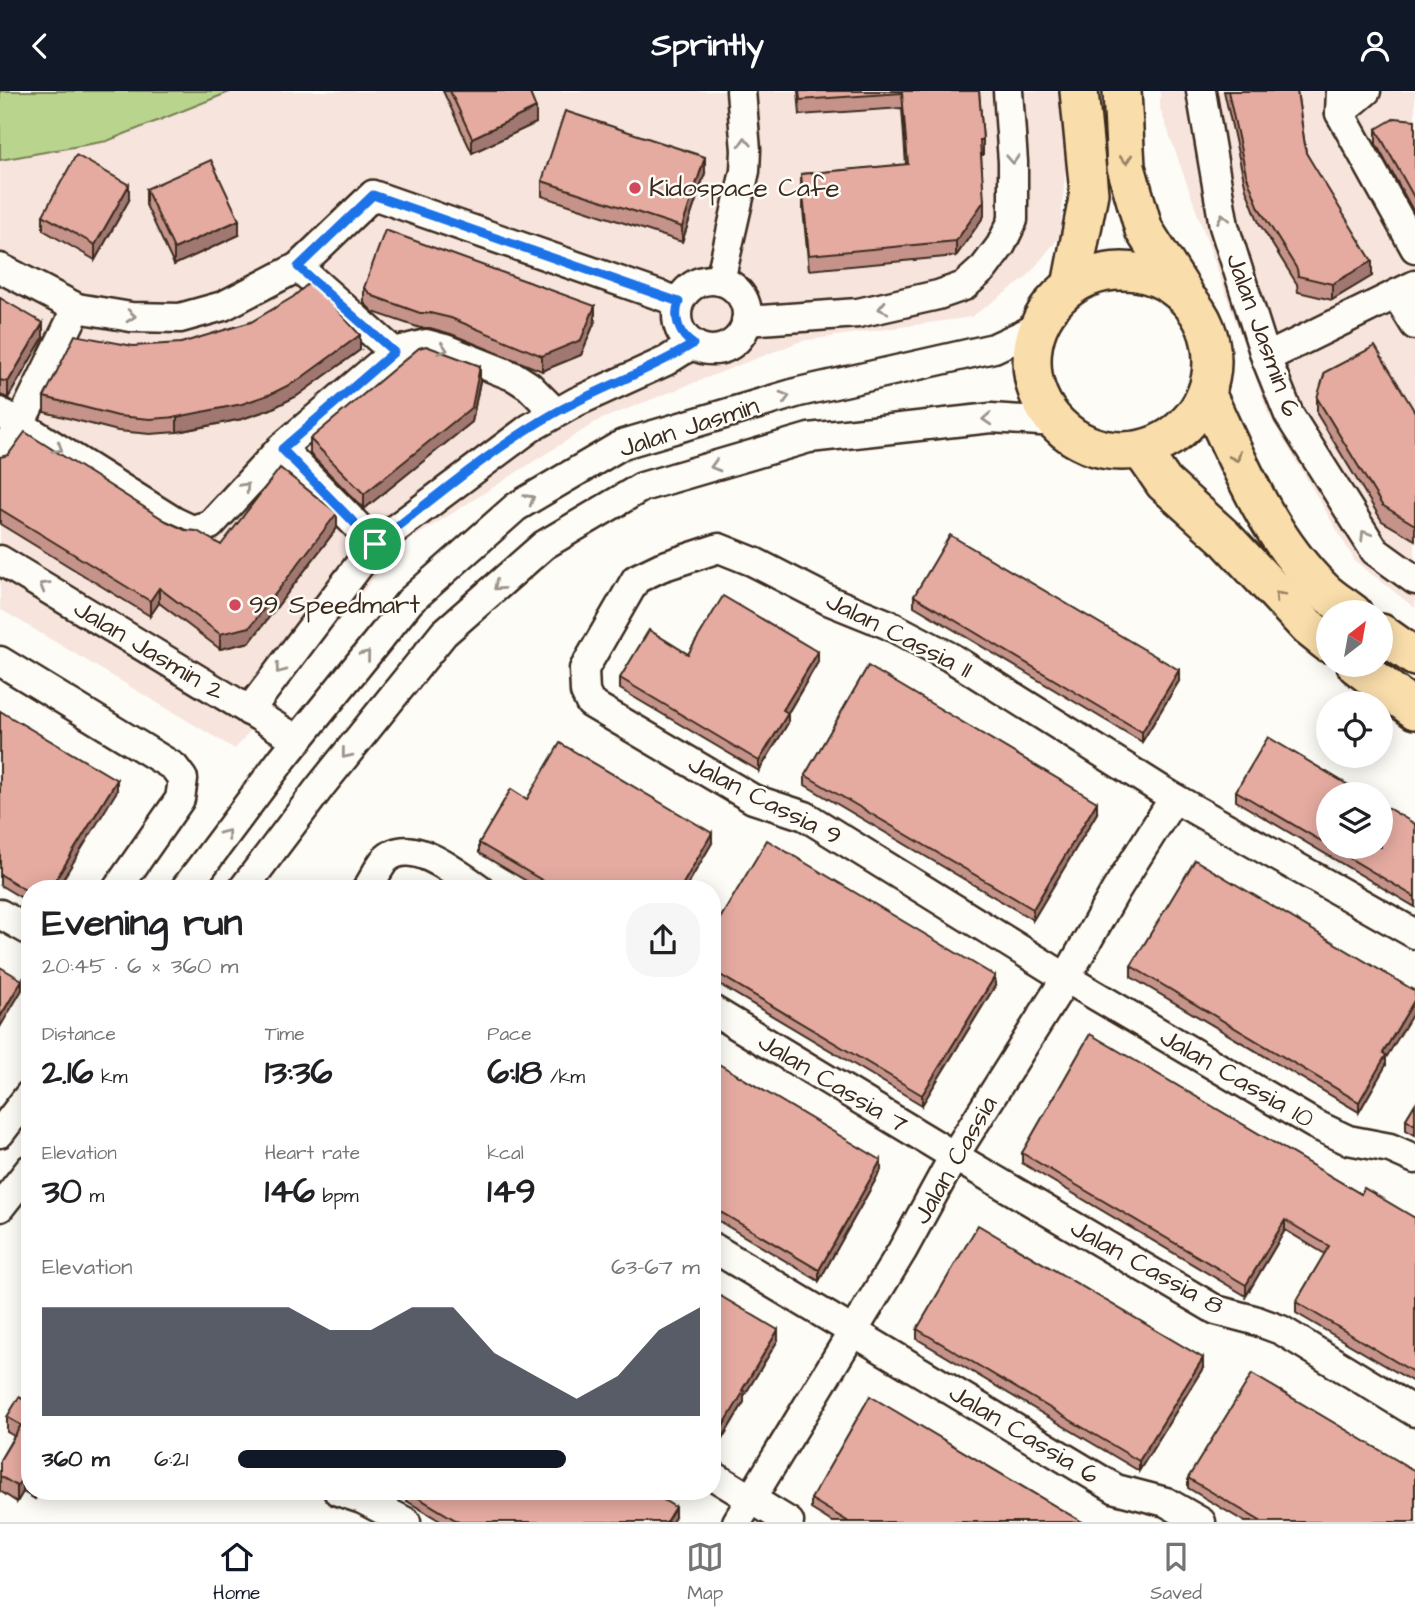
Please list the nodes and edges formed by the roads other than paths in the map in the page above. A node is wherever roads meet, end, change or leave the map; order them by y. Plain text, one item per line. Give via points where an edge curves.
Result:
1 (741, 91) edge
2 (1008, 91) edge
3 (1079, 91) edge
4 (1122, 91) edge
5 (1201, 91) edge
6 (1366, 91) edge
7 (1340, 102) edge
8 (1415, 248) edge
9 (298, 267) junction
10 (0, 268) edge
11 (720, 281) junction
12 (1071, 286) junction
13 (1406, 289) edge
14 (1189, 300) junction
15 (679, 302) junction
16 (77, 308) junction
17 (746, 321) junction
18 (1415, 325) edge
19 (1037, 328) junction
20 (693, 344) junction
21 (394, 352) junction
22 (1266, 358) junction
23 (1207, 395) junction
24 (555, 412) junction
25 (10, 418) edge
26 (1055, 422) junction
27 (282, 449) junction
28 (1141, 450) junction
29 (0, 456) edge
30 (375, 544) junction
31 (0, 560) edge
32 (1415, 580) edge
33 (1336, 600) edge
34 (620, 605) joint
35 (1316, 633) edge
36 (1393, 641) edge
37 (1415, 657) edge
38 (0, 661) edge
39 (1372, 677) edge
40 (1415, 710) edge
41 (248, 711) junction
42 (298, 740) junction
43 (1174, 798) junction
44 (124, 879) edge
45 (192, 880) edge
46 (250, 880) edge
47 (373, 880) edge
48 (466, 880) edge
49 (0, 913) edge
50 (21, 926) edge
51 (1415, 934) edge
52 (1066, 978) junction
53 (721, 1015) edge
54 (21, 1106) edge
55 (0, 1133) edge
56 (954, 1156) junction
57 (1415, 1159) edge
58 (21, 1180) edge
59 (0, 1207) edge
60 (721, 1252) edge
61 (854, 1332) junction
62 (1415, 1412) edge
63 (721, 1485) edge
64 (364, 1500) edge
65 (744, 1510) edge
66 (406, 1522) edge
67 (789, 1522) edge
68 (1201, 1522) edge

11 -> 1 street via 745,171
2 -> 17 street via 1013,220 984,268 964,286 858,313
3 - 12 main road via 1089,193
4 -> 14 main road via 1126,167 1144,230
22 -> 5 street, Jalan Jasmin 6 via 1224,226
6 - 7 street
7 - 8 street
9 - 15 street via 373,195
16 -> 9 street via 131,317 180,318 223,306
9 - 21 street
10 - 16 street
11 - 15 street via 698,282
11 - 17 street via 740,293
12 - 14 main road via 1095,275 1120,271 1146,274 1170,284
12 - 19 main road
13 - 18 street
13 - 22 street
14 - 23 main road via 1204,321 1212,346 1213,371
15 - 20 street via 680,332
16 - 25 street
17 - 20 street via 741,335 722,349 710,351
19 - 26 main road via 1032,361 1037,393
42 -> 19 street, Jalan Jasmin via 410,601 516,507 622,444 799,392 994,348
20 - 24 street
21 -> 24 street via 425,344 445,349 515,377
21 - 27 street
32 -> 22 street, Jalan Jasmin 6 via 1375,551 1289,415
23 - 28 main road via 1192,421 1168,440
23 -> 33 main road via 1258,502 1293,557
24 - 30 street
25 -> 27 street via 192,530 211,525
25 - 29 street
26 - 28 main road via 1094,447 1117,452
26 -> 46 street, Jalan Jasmin via 991,418 808,438 642,487 544,545 444,633
27 - 30 street
35 -> 28 main road via 1225,538 1164,483
30 -> 41 street
41 -> 31 street, Jalan Jasmin 2
34 - 43 street, Jalan Cassia 11 via 636,579 719,548 950,657
34 - 52 street, Jalan Cassia 9 via 584,669 590,703 754,799 805,816
36 - 37 main road
38 - 44 street via 174,767 183,779 180,799
39 - 40 main road
41 - 42 street, Jalan Jasmin 2
45 -> 42 street, Jalan Jasmin
43 - 51 street, Jalan Cassia 11
43 - 52 street, Jalan Cassia
47 - 48 street via 385,860 402,851 429,857
49 - 50 street
52 - 56 street, Jalan Cassia
52 - 57 street, Jalan Cassia 10 via 1314,1124 1348,1140
53 - 56 street, Jalan Cassia 7
54 - 55 street
56 - 61 street, Jalan Cassia
56 - 62 street, Jalan Cassia 8 via 1216,1310 1282,1330
58 - 59 street
60 - 61 street, Jalan Cassia 6
61 - 65 street, Jalan Cassia
61 - 68 street, Jalan Cassia 6 via 1116,1489 1166,1502
63 - 65 street
64 - 66 street
65 - 67 street

